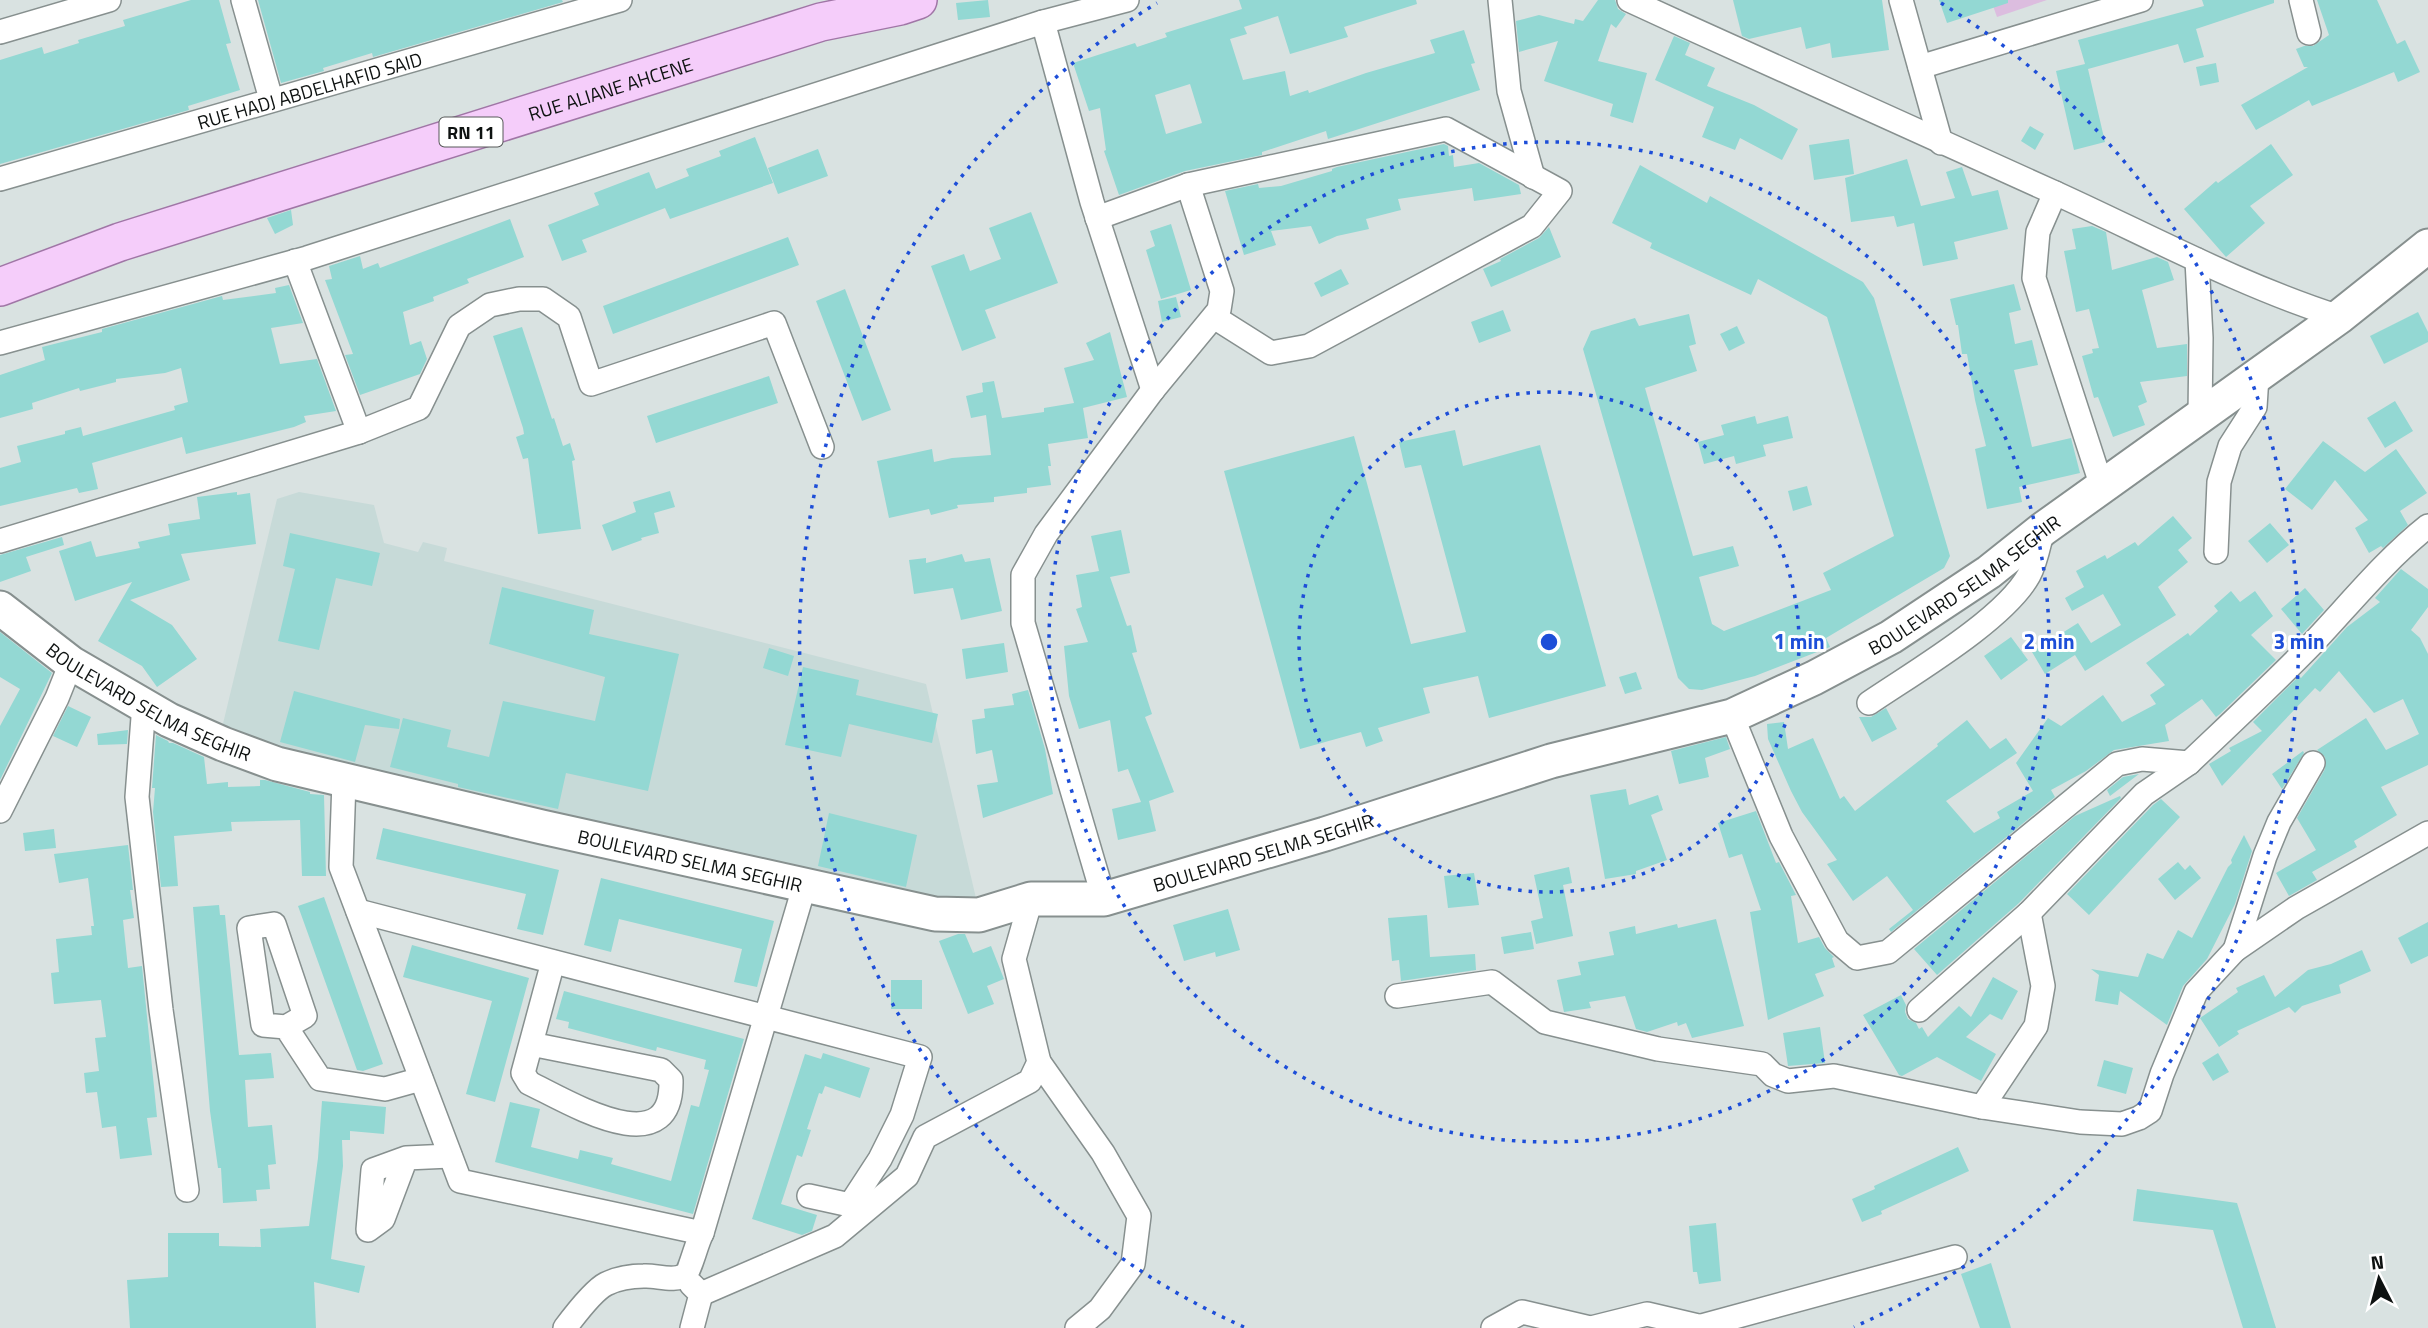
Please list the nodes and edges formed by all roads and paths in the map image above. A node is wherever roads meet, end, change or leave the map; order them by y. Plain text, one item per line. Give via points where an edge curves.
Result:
1 (109, 0) edge
2 (243, 0) edge
3 (620, 0) edge
4 (866, 0) edge
5 (918, 0) edge
6 (1127, 0) edge
7 (1500, 0) edge
8 (1629, 0) edge
9 (1901, 0) edge
10 (2141, 0) edge
11 (2301, 0) edge
12 (583, 5) edge
13 (821, 22) junction
14 (1044, 22) junction
15 (0, 32) edge
16 (2309, 33) dead end
17 (1920, 67) junction
18 (271, 99) junction
19 (1941, 143) junction
20 (1533, 177) junction
21 (0, 179) edge
22 (1188, 185) junction
23 (2055, 193) junction
24 (1097, 218) junction
25 (120, 242) junction
26 (2428, 246) edge
27 (2197, 260) junction
28 (295, 261) junction
29 (0, 268) edge
30 (0, 287) edge
31 (1214, 317) junction
32 (2339, 317) junction
33 (0, 343) edge
34 (2257, 376) junction
35 (1153, 390) junction
36 (2200, 416) junction
37 (359, 432) junction
38 (822, 447) dead end
39 (2102, 487) junction
40 (2428, 526) edge
41 (2043, 529) junction
42 (0, 541) edge
43 (2216, 552) dead end
44 (0, 608) edge
45 (71, 663) junction
46 (1870, 703) dead end
47 (144, 704) junction
48 (1732, 716) junction
49 (2189, 763) junction
50 (2313, 763) dead end
51 (344, 780) junction
52 (0, 811) edge
53 (2428, 833) edge
54 (804, 884) junction
55 (1104, 899) junction
56 (1031, 900) junction
57 (358, 911) junction
58 (2029, 914) junction
59 (2235, 950) junction
60 (553, 962) junction
61 (1397, 996) dead end
62 (1919, 1010) dead end
63 (766, 1017) junction
64 (286, 1027) dead end
65 (531, 1044) junction
66 (1039, 1062) junction
67 (421, 1079) junction
68 (1982, 1107) junction
69 (450, 1156) junction
70 (406, 1158) dead end
71 (187, 1190) dead end
72 (809, 1196) dead end
73 (702, 1233) junction
74 (1955, 1257) dead end
75 (684, 1276) junction
76 (701, 1294) junction
77 (1696, 1327) edge
78 (565, 1328) edge
79 (692, 1328) edge
80 (1077, 1328) edge
81 (1493, 1328) edge
82 (1591, 1328) edge

1 - 15 street
2 - 18 street
3 - 12 street, RUE HADJ ABDELHAFID SAID
4 - 13 main road, RUE ALIANE AHCENE / RN 11
5 - 13 main road, RUE ALIANE AHCENE / RN 11
6 - 14 street
7 - 20 street via 1509,91
8 - 19 street
9 - 17 street
10 - 17 street
11 - 16 street
12 - 18 street, RUE HADJ ABDELHAFID SAID
13 - 25 main road, RUE ALIANE AHCENE / RN 11
14 - 24 street
14 - 28 street
17 - 19 street
18 - 21 street, RUE HADJ ABDELHAFID SAID
19 - 23 street
20 - 22 street via 1446,129
20 - 31 street via 1560,191 1532,226 1309,346 1272,353
22 - 24 street
22 - 31 street via 1222,291
23 - 27 street
23 - 39 street via 2038,232 2034,278
24 - 35 street
25 - 29 main road, RUE ALIANE AHCENE / RN 11
25 - 30 main road, RUE ALIANE AHCENE / RN 11
26 - 32 main road, BOULEVARD SELMA SEGHIR
27 - 32 street via 2266,292
27 - 36 street
28 - 33 street
28 - 37 street
31 - 35 street
32 - 34 main road, BOULEVARD SELMA SEGHIR
34 - 36 main road, BOULEVARD SELMA SEGHIR
34 - 43 street via 2255,407 2230,446 2219,482
35 - 55 street via 1046,534 1023,575 1023,623
36 - 39 main road, BOULEVARD SELMA SEGHIR
37 - 38 street via 419,408 459,326 490,305 543,299 569,317 591,384 774,323
37 - 42 street
39 - 41 main road, BOULEVARD SELMA SEGHIR
40 - 49 street via 2384,563 2280,677
41 - 46 street via 2030,574 2010,600
41 - 48 main road, BOULEVARD SELMA SEGHIR via 1990,572 1891,637
44 - 45 main road, BOULEVARD SELMA SEGHIR
45 - 47 main road, BOULEVARD SELMA SEGHIR
45 - 52 street
47 - 51 main road, BOULEVARD SELMA SEGHIR via 223,744 277,764
47 - 71 street via 137,797
48 - 49 street via 1781,836 1837,941 1857,958 1888,952 2117,764 2142,759
48 - 55 main road, BOULEVARD SELMA SEGHIR via 1551,761
49 - 58 street via 2144,794
50 - 59 street via 2279,822
51 - 54 main road, BOULEVARD SELMA SEGHIR
51 - 57 street via 341,867
53 - 59 street via 2296,908
54 - 56 main road, BOULEVARD SELMA SEGHIR via 935,914 979,915
54 - 63 street
55 - 56 main road, BOULEVARD SELMA SEGHIR
56 - 66 street via 1014,960
57 - 60 street
57 - 67 street
58 - 62 street
58 - 68 street via 2043,986 2036,1026
59 - 68 street via 2196,992 2150,1111 2139,1118 2122,1124 2080,1122
60 - 63 street
60 - 65 street
61 - 68 street via 1492,982 1545,1022 1608,1039 1762,1064 1788,1082 1833,1076
63 - 72 street via 920,1056 902,1115 850,1205
63 - 73 street
64 - 67 street via 320,1079 385,1089
65 - 65 street via 523,1073 529,1083 604,1119 632,1124 653,1122 663,1114 671,1080 662,1070
66 - 76 street via 1030,1081 925,1137 907,1176 835,1236
66 - 80 street via 1103,1153 1139,1216 1133,1264 1100,1309
67 - 69 street
69 - 70 street
69 - 73 street via 460,1181
73 - 75 street
74 - 77 street
75 - 76 street
75 - 78 street via 625,1277 603,1285
76 - 79 street
77 - 82 street via 1647,1314
81 - 82 street via 1522,1312

